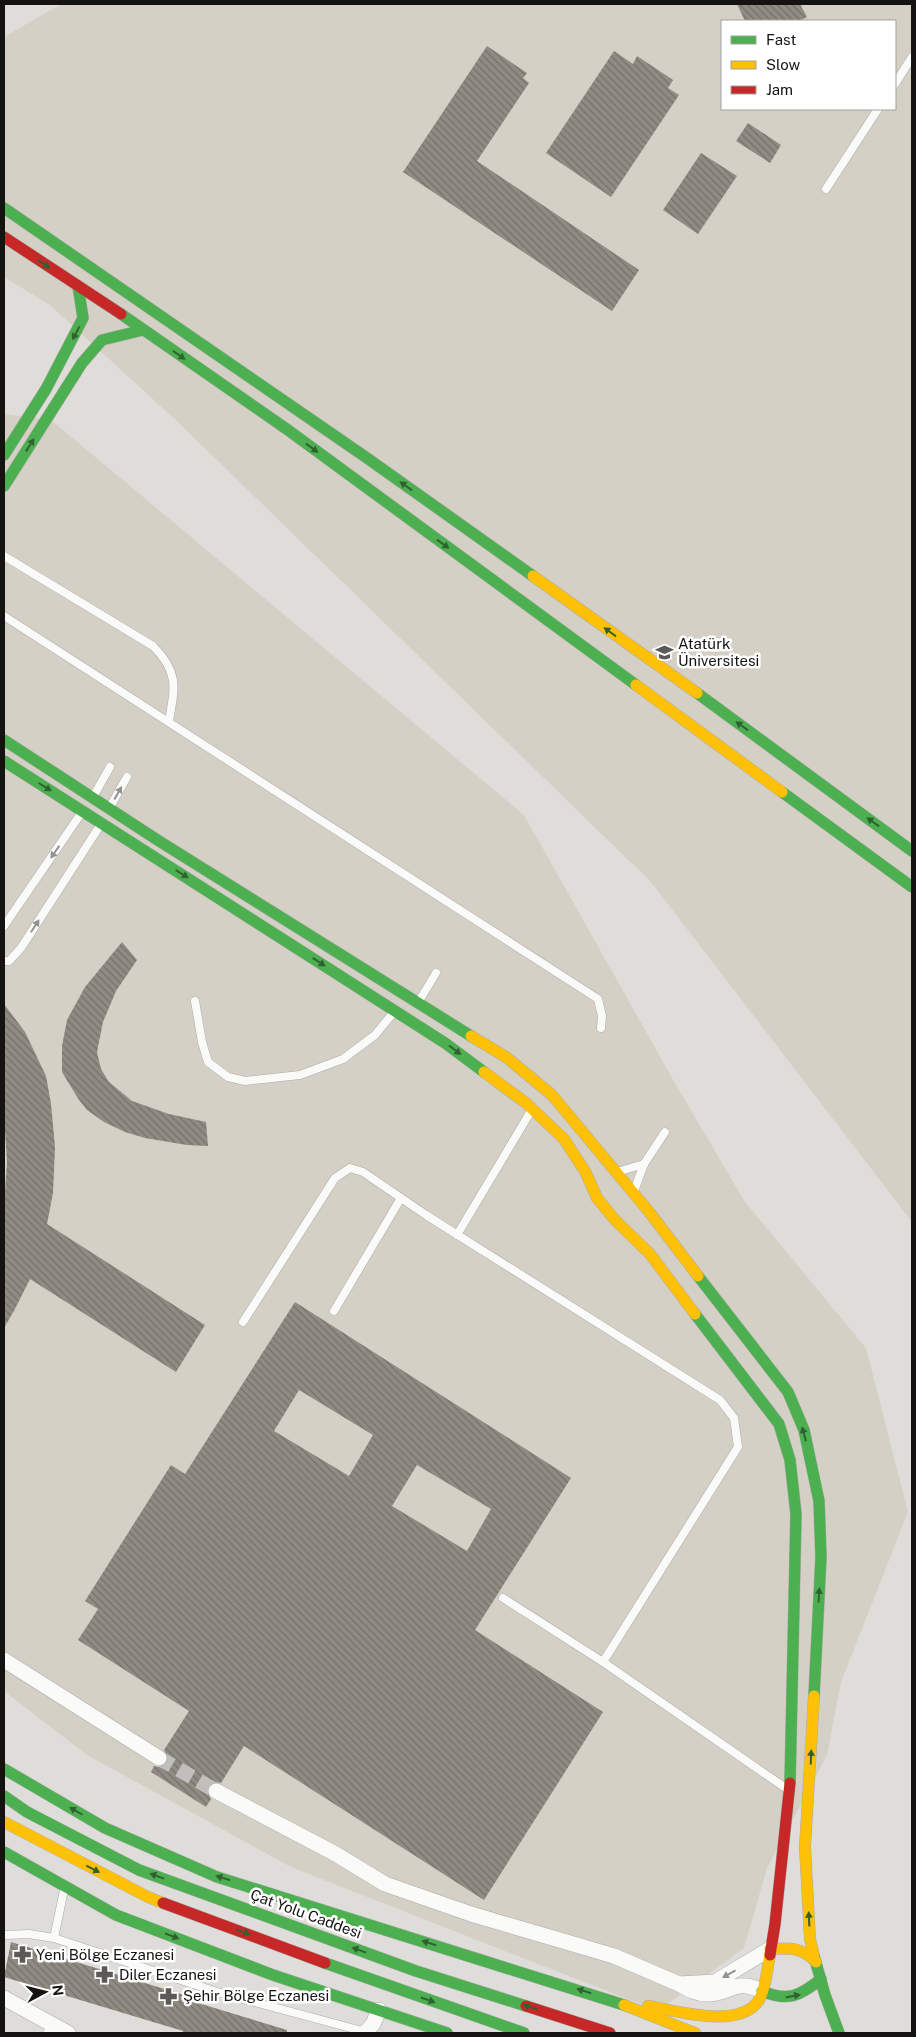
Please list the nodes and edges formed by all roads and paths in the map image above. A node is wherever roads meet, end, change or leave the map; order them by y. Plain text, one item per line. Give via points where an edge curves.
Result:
1 (912, 57) edge
2 (896, 82) edge
3 (877, 110) edge
4 (826, 190) dead end
5 (4, 208) edge
6 (4, 237) edge
7 (78, 286) junction
8 (143, 330) junction
9 (4, 455) edge
10 (4, 486) edge
11 (4, 556) edge
12 (4, 616) edge
13 (169, 721) junction
14 (4, 740) edge
15 (4, 761) edge
16 (110, 767) dead end
17 (127, 777) dead end
18 (93, 798) junction
19 (109, 808) junction
20 (83, 811) junction
21 (101, 823) junction
22 (912, 851) edge
23 (912, 886) edge
24 (4, 926) edge
25 (4, 961) edge
26 (436, 973) dead end
27 (194, 1001) dead end
28 (418, 1002) junction
29 (395, 1011) junction
30 (601, 1028) dead end
31 (532, 1109) junction
32 (665, 1132) dead end
33 (644, 1164) junction
34 (617, 1172) junction
35 (592, 1188) junction
36 (634, 1193) junction
37 (401, 1198) junction
38 (606, 1209) junction
39 (457, 1235) junction
40 (334, 1311) dead end
41 (243, 1322) dead end
42 (503, 1598) dead end
43 (4, 1660) edge
44 (603, 1662) junction
45 (159, 1758) tunnel mouth
46 (4, 1769) edge
47 (216, 1791) tunnel mouth
48 (790, 1791) junction
49 (4, 1796) edge
50 (4, 1822) edge
51 (4, 1852) edge
52 (65, 1886) junction
53 (4, 1935) edge
54 (54, 1938) junction
55 (770, 1949) junction
56 (816, 1962) junction
57 (821, 1979) junction
58 (679, 1984) junction
59 (762, 1991) junction
60 (4, 1998) edge
61 (615, 2001) junction
62 (379, 2010) junction
63 (50, 2029) edge
64 (68, 2033) edge
65 (365, 2033) edge
66 (447, 2033) edge
67 (524, 2033) edge
68 (610, 2033) edge
69 (694, 2033) edge
70 (839, 2033) edge

1 - 2 lane
3 - 4 lane
22 -> 5 main road via 375,464
6 -> 7 main road
7 - 8 main road
7 -> 9 main road via 83,318 46,389
10 -> 8 main road via 82,363 102,340
8 -> 23 main road via 288,430
11 - 13 lane via 153,646 166,659 172,672 174,690
12 - 13 lane
13 - 30 lane via 598,999
14 - 18 main road
15 -> 20 main road
16 - 18 lane
19 -> 17 lane
18 - 19 main road
18 - 20 lane
19 - 21 lane
19 - 28 main road
20 - 21 main road
20 -> 24 lane
25 -> 21 lane via 9,961 21,948
21 -> 29 main road
26 - 28 lane
27 - 29 lane via 208,1062 228,1077 246,1081 300,1075 343,1059 376,1035
28 - 34 main road via 506,1057 552,1095
29 -> 31 main road via 446,1043
31 - 35 main road via 564,1139
31 - 39 lane
32 - 33 lane
33 - 34 lane
33 - 36 lane
34 - 35 main road via 602,1178
34 - 36 main road
35 - 38 main road
36 - 38 main road via 622,1205
56 -> 36 main road via 810,1939 805,1847 821,1557 819,1501 804,1430 788,1392
37 - 39 lane
37 - 40 lane
37 - 41 lane via 363,1172 350,1168 335,1178
38 - 48 main road via 650,1254 779,1424 790,1460 796,1514
39 - 44 lane via 720,1400 734,1418 738,1447
42 - 44 lane
43 - 45 street
44 - 48 lane
61 -> 46 main road via 218,1877 105,1828
47 - 58 street via 334,1853 385,1884 471,1914 614,1956
48 - 55 main road
68 -> 49 main road, Çat Yolu Caddesi via 416,1970 139,1870 27,1812
50 -> 67 main road via 148,1898
51 - 52 main road
52 - 54 lane
52 -> 62 main road via 116,1915 273,1975
53 - 54 lane
54 - 65 lane via 217,1992
55 - 56 main road via 806,1950
55 -> 58 street via 715,1982
55 - 59 main road
56 - 57 main road
59 -> 57 main road via 774,1997 790,1997 803,1994
57 - 70 main road
58 - 59 street via 694,1992 709,1994 750,1985
59 - 61 main road via 747,2014 724,2018
60 - 63 street
61 - 69 main road
62 - 65 street
62 - 66 main road
63 - 64 street

